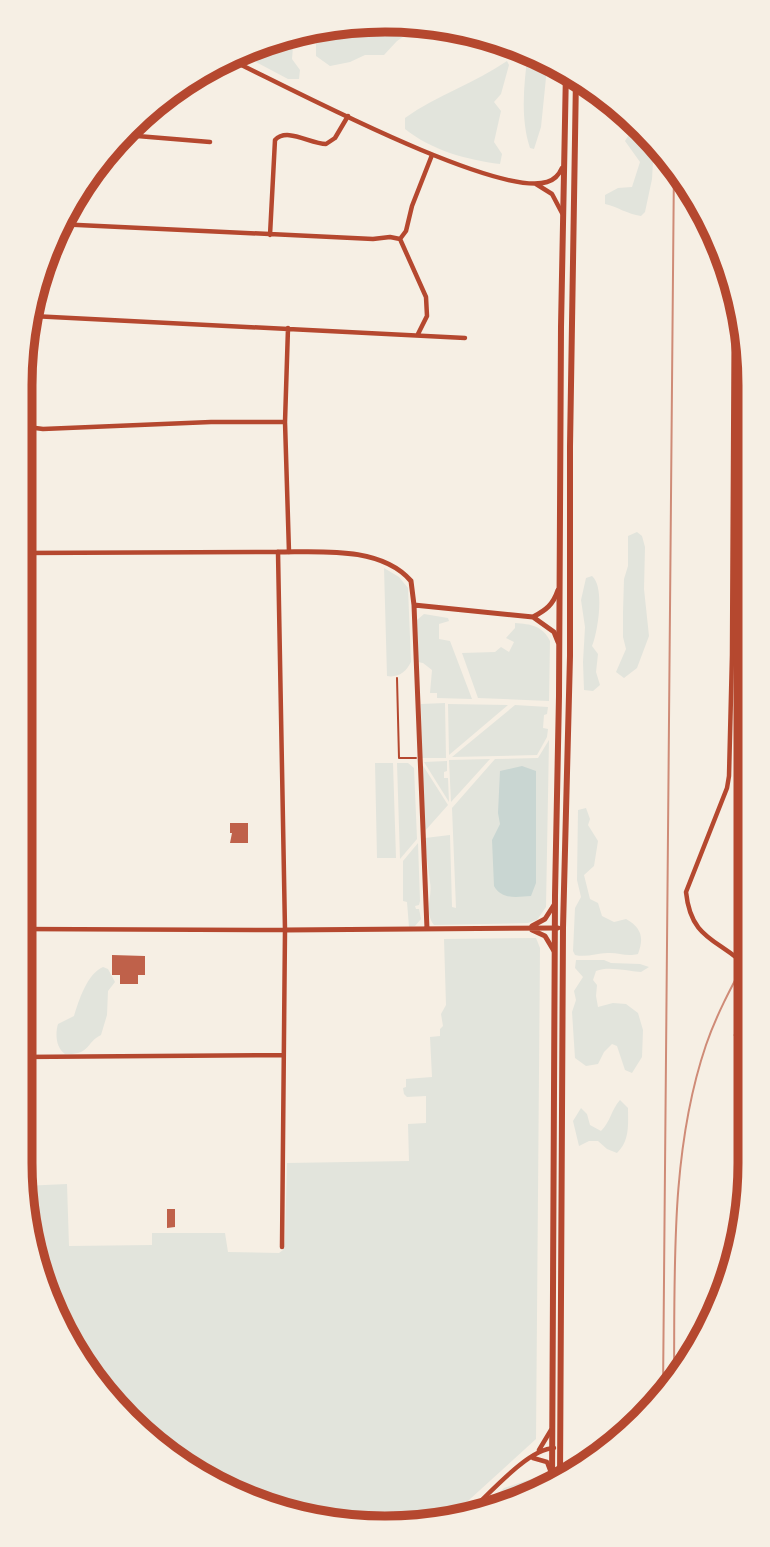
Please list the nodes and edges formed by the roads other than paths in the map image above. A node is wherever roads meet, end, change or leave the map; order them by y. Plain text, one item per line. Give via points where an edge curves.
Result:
1 (238, 64) edge
2 (566, 81) edge
3 (576, 88) edge
4 (348, 116) junction
5 (134, 136) edge
6 (211, 142) dead end
7 (432, 155) junction
8 (565, 156) junction
9 (532, 183) junction
10 (564, 218) junction
11 (70, 225) edge
12 (270, 234) junction
13 (400, 239) junction
14 (38, 316) edge
15 (288, 328) junction
16 (734, 330) edge
17 (418, 334) junction
18 (465, 338) dead end
19 (285, 422) junction
20 (32, 428) edge
21 (278, 552) junction
22 (289, 552) junction
23 (32, 553) edge
24 (559, 588) junction
25 (414, 605) junction
26 (533, 617) junction
27 (559, 645) junction
28 (397, 678) dead end
29 (420, 757) junction
30 (555, 905) junction
31 (526, 928) junction
32 (563, 928) junction
33 (32, 929) edge
34 (427, 929) junction
35 (555, 929) junction
36 (285, 930) junction
37 (555, 953) junction
38 (738, 961) edge
39 (738, 1028) edge
40 (736, 1035) dead end
41 (283, 1055) junction
42 (32, 1057) edge
43 (282, 1247) dead end
44 (553, 1426) junction
45 (556, 1448) junction
46 (532, 1457) junction
47 (559, 1470) edge
48 (553, 1473) edge
49 (551, 1474) edge
50 (479, 1502) edge

1 - 4 street
2 - 8 main road
3 - 32 main road
4 - 7 street
4 - 12 street via 326,144 285,134 275,140
5 - 6 street
7 - 9 street
7 - 13 street
8 - 9 street via 554,179
8 - 10 main road
9 - 10 street via 552,194
10 - 24 main road
11 - 12 street
12 - 13 street
13 - 17 street via 426,297 427,316
14 - 15 street
15 - 17 street
15 - 19 street
16 - 38 street via 729,775 686,892 697,928
17 - 18 street
19 - 20 street
19 - 22 street
21 - 22 street
21 - 23 street
21 - 36 street
22 - 25 street via 373,557 407,577
24 - 26 street via 547,610
24 - 27 main road
25 - 26 street
25 - 29 street
26 - 27 street via 554,632
27 - 30 main road
28 - 29 lane via 399,758
29 - 34 street
30 - 31 street via 545,919
30 - 35 main road
31 - 34 street
31 - 35 street
31 - 37 street via 545,936
32 - 35 street
32 - 45 main road
33 - 36 street
34 - 36 street
35 - 37 main road
36 - 41 street
37 - 44 main road
39 - 40 street
41 - 42 street
41 - 43 street
44 - 45 main road
44 - 46 street
45 - 46 street
45 - 47 main road
45 - 48 main road
46 - 49 street via 547,1462
46 - 50 street

